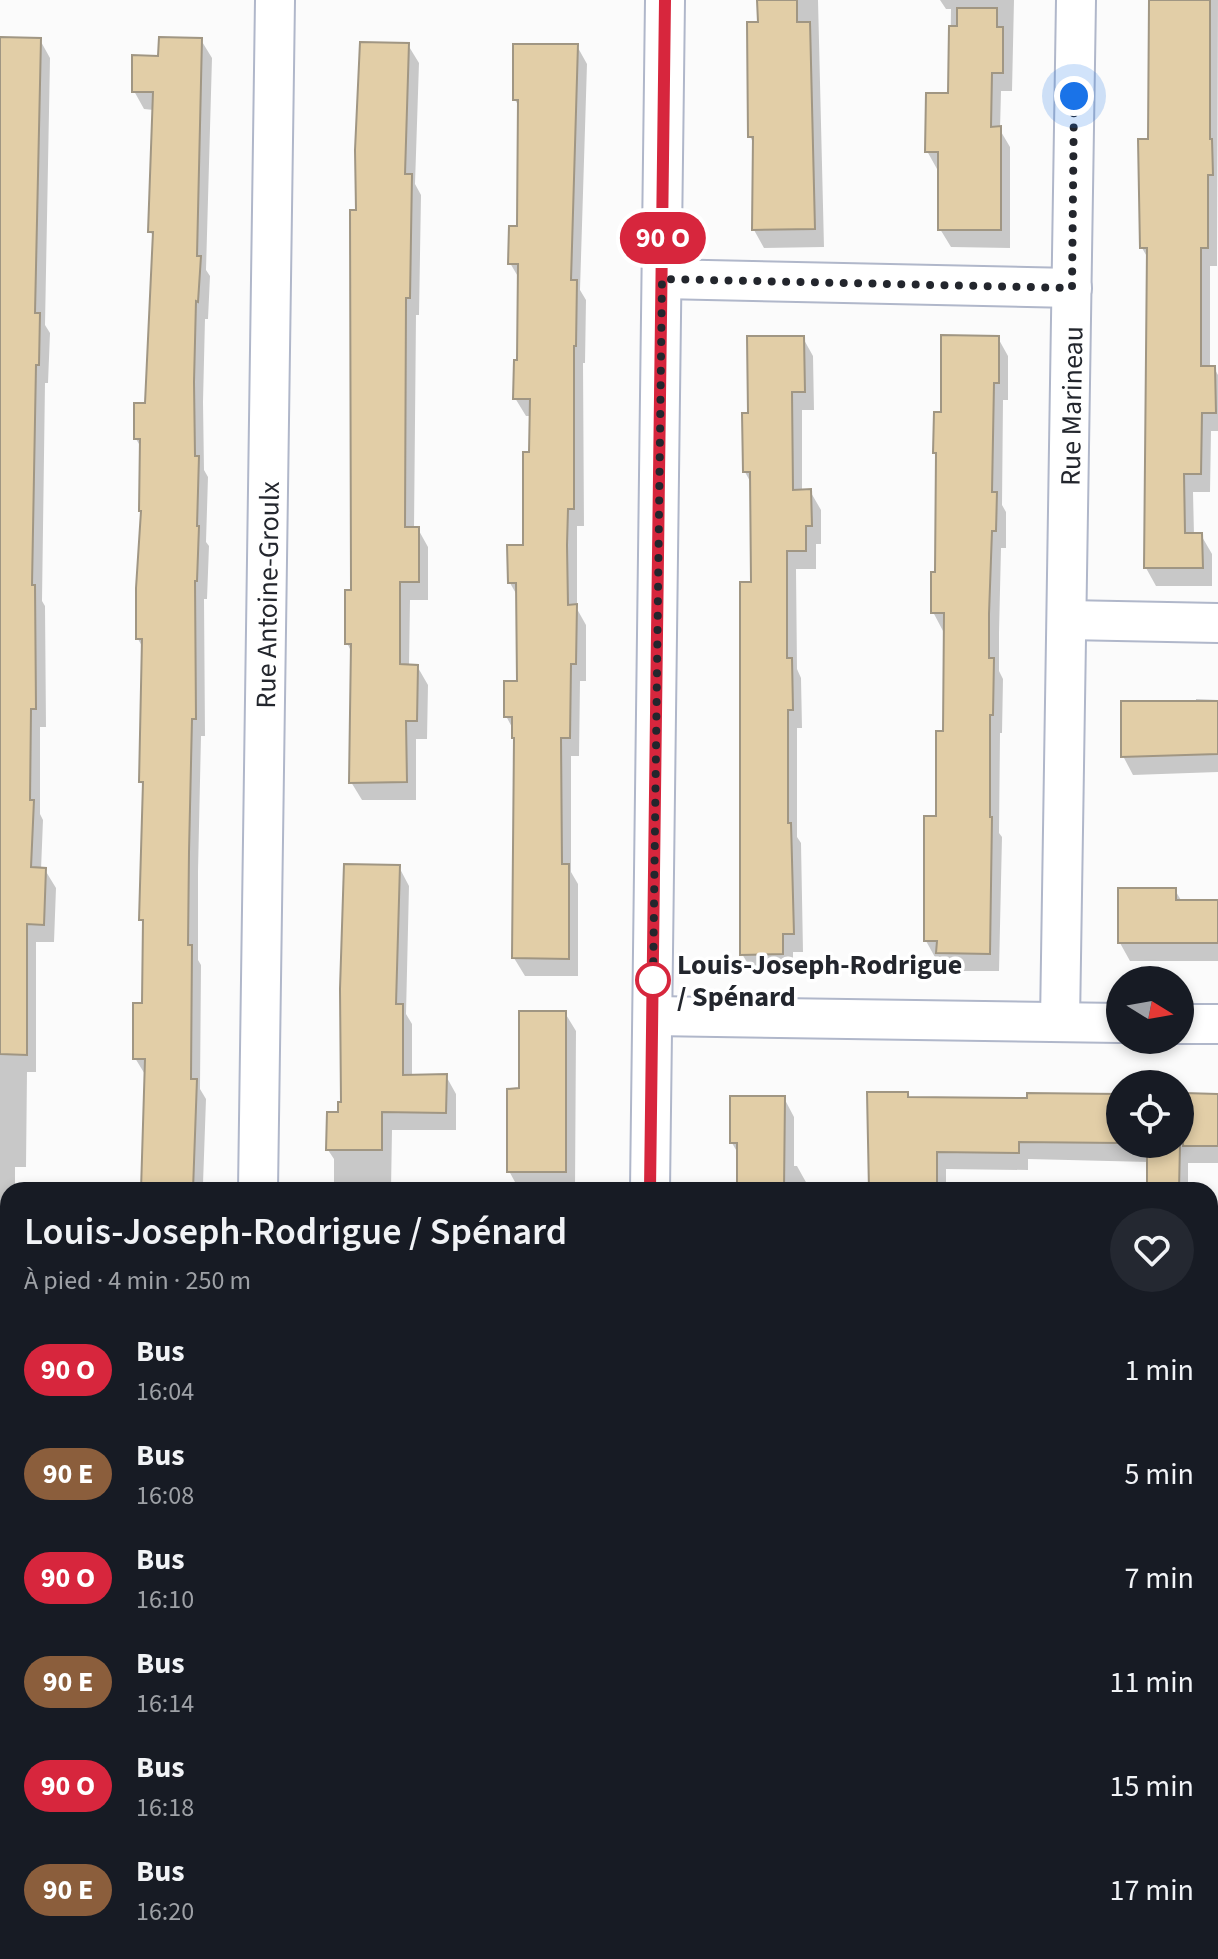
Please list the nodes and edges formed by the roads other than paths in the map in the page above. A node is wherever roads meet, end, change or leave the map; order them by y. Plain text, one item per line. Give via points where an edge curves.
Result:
1 (275, 0) edge
2 (665, 0) edge
3 (1076, 0) edge
4 (662, 279) junction
5 (1072, 288) junction
6 (1067, 620) junction
7 (1218, 623) edge
8 (653, 1016) junction
9 (1060, 1022) junction
10 (1106, 1023) edge
11 (1194, 1024) edge
12 (1218, 1024) edge
13 (258, 1182) edge
14 (650, 1182) edge

1 - 13 street, Rue Antoine-Groulx
2 - 4 street
3 - 5 street, Rue Marineau
4 - 5 street
4 - 8 street
5 - 6 street, Rue Marineau
6 - 7 street
6 - 9 street, Rue Marineau
8 - 9 street
8 - 14 street
9 - 10 street
11 - 12 street

